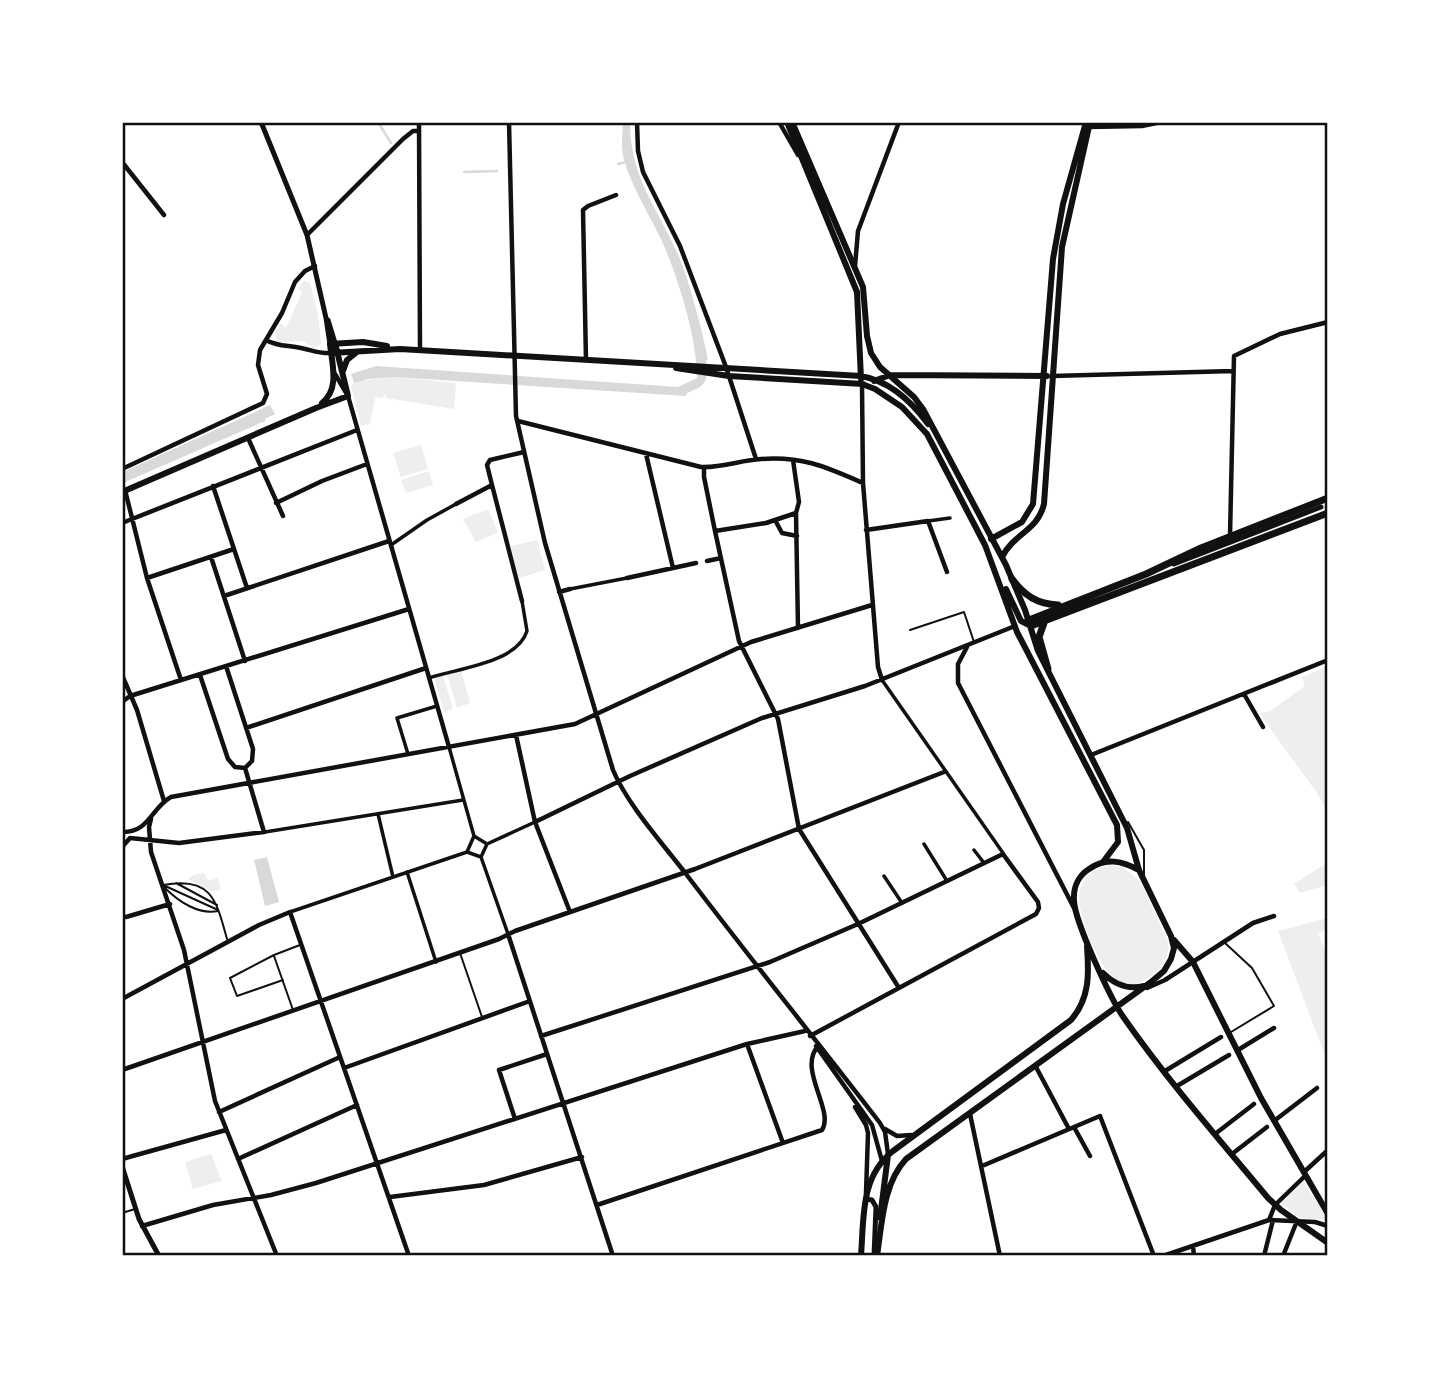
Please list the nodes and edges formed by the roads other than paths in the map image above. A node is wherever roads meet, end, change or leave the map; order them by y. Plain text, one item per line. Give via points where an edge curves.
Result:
1 (261, 122) edge
2 (419, 122) edge
3 (509, 122) edge
4 (637, 122) edge
5 (779, 122) edge
6 (787, 122) edge
7 (899, 122) edge
8 (1161, 122) edge
9 (793, 124) edge
10 (1087, 125) edge
11 (419, 131) junction
12 (122, 162) edge
13 (811, 182) junction
14 (616, 195) dead end
15 (164, 215) dead end
16 (307, 235) junction
17 (315, 266) junction
18 (855, 267) junction
19 (1328, 322) edge
20 (266, 340) junction
21 (332, 344) junction
22 (400, 349) junction
23 (420, 350) junction
24 (360, 351) junction
25 (334, 353) junction
26 (515, 356) junction
27 (586, 360) junction
28 (726, 367) junction
29 (333, 368) junction
30 (711, 369) junction
31 (1233, 371) junction
32 (890, 375) junction
33 (342, 376) junction
34 (729, 376) junction
35 (861, 376) junction
36 (1044, 376) junction
37 (1052, 376) junction
38 (876, 380) junction
39 (862, 384) junction
40 (348, 396) junction
41 (316, 408) junction
42 (517, 421) junction
43 (357, 430) junction
44 (247, 437) junction
45 (942, 447) junction
46 (524, 452) junction
47 (646, 454) junction
48 (756, 459) junction
49 (793, 460) junction
50 (367, 464) junction
51 (704, 467) junction
52 (260, 468) junction
53 (122, 469) edge
54 (863, 483) junction
55 (492, 485) junction
56 (213, 486) junction
57 (124, 491) edge
58 (1328, 498) edge
59 (276, 503) junction
60 (456, 504) joint
61 (1324, 510) edge
62 (796, 513) junction
63 (283, 516) dead end
64 (132, 518) junction
65 (950, 518) dead end
66 (775, 520) junction
67 (928, 522) junction
68 (122, 523) edge
69 (866, 530) junction
70 (715, 531) junction
71 (797, 536) junction
72 (1230, 536) junction
73 (992, 538) junction
74 (390, 543) junction
75 (985, 545) junction
76 (234, 549) junction
77 (211, 557) junction
78 (1002, 557) junction
79 (720, 558) junction
80 (707, 561) dead end
81 (696, 564) dead end
82 (994, 565) junction
83 (673, 568) junction
84 (947, 572) dead end
85 (1146, 574) junction
86 (146, 578) junction
87 (627, 578) joint
88 (1012, 579) junction
89 (247, 589) junction
90 (570, 589) joint
91 (559, 592) junction
92 (224, 596) junction
93 (522, 601) joint
94 (872, 605) junction
95 (1062, 606) junction
96 (409, 609) junction
97 (1027, 623) junction
98 (1044, 623) junction
99 (1015, 626) junction
100 (798, 628) junction
101 (910, 630) dead end
102 (972, 643) junction
103 (741, 646) junction
104 (1328, 660) edge
105 (245, 661) junction
106 (226, 666) junction
107 (426, 668) junction
108 (1048, 669) junction
109 (122, 675) edge
110 (200, 675) junction
111 (429, 678) junction
112 (882, 680) junction
113 (181, 681) junction
114 (1244, 694) junction
115 (130, 696) junction
116 (122, 702) edge
117 (437, 706) junction
118 (776, 714) junction
119 (596, 716) junction
120 (1263, 727) dead end
121 (246, 728) junction
122 (516, 735) junction
123 (449, 747) junction
124 (408, 754) junction
125 (1091, 755) junction
126 (245, 768) junction
127 (944, 772) junction
128 (618, 782) junction
129 (249, 783) junction
130 (463, 800) junction
131 (164, 801) junction
132 (155, 813) junction
133 (378, 814) junction
134 (536, 822) junction
135 (1120, 822) junction
136 (799, 830) junction
137 (264, 832) junction
138 (122, 834) edge
139 (474, 836) junction
140 (130, 838) junction
141 (150, 841) junction
142 (487, 844) junction
143 (924, 844) dead end
144 (122, 847) edge
145 (974, 850) dead end
146 (467, 852) junction
147 (1003, 854) junction
148 (481, 857) junction
149 (1103, 862) junction
150 (984, 863) junction
151 (1139, 870) junction
152 (407, 872) junction
153 (685, 872) junction
154 (884, 876) dead end
155 (393, 877) junction
156 (1143, 879) junction
157 (947, 881) junction
158 (175, 883) junction
159 (162, 885) junction
160 (902, 903) junction
161 (170, 904) junction
162 (218, 905) junction
163 (1075, 909) junction
164 (219, 911) junction
165 (290, 912) junction
166 (570, 912) junction
167 (1274, 916) dead end
168 (126, 917) dead end
169 (858, 924) junction
170 (508, 934) junction
171 (1171, 936) junction
172 (1087, 941) junction
173 (228, 942) junction
174 (1224, 942) junction
175 (302, 945) junction
176 (460, 953) junction
177 (274, 955) junction
178 (436, 962) junction
179 (1193, 962) junction
180 (187, 964) junction
181 (757, 967) junction
182 (1100, 968) junction
183 (283, 980) junction
184 (1151, 982) junction
185 (899, 988) junction
186 (1140, 990) junction
187 (122, 999) edge
188 (321, 1001) junction
189 (530, 1001) junction
190 (1118, 1007) junction
191 (293, 1010) junction
192 (482, 1018) junction
193 (1274, 1028) dead end
194 (806, 1031) junction
195 (1224, 1035) junction
196 (541, 1036) junction
197 (810, 1037) junction
198 (202, 1042) junction
199 (747, 1044) junction
200 (818, 1046) junction
201 (1237, 1051) junction
202 (547, 1054) junction
203 (1229, 1055) dead end
204 (340, 1057) junction
205 (1036, 1067) junction
206 (344, 1068) junction
207 (122, 1070) edge
208 (1165, 1071) junction
209 (1177, 1086) junction
210 (1317, 1088) dead end
211 (848, 1094) junction
212 (565, 1103) junction
213 (1254, 1104) dead end
214 (357, 1105) junction
215 (219, 1112) junction
216 (970, 1114) junction
217 (515, 1119) junction
218 (880, 1123) junction
219 (1270, 1124) junction
220 (1072, 1128) junction
221 (925, 1129) junction
222 (226, 1130) junction
223 (1215, 1135) junction
224 (783, 1143) junction
225 (1328, 1150) edge
226 (1231, 1154) junction
227 (888, 1155) junction
228 (1090, 1156) dead end
229 (582, 1157) junction
230 (122, 1159) edge
231 (237, 1159) junction
232 (884, 1163) junction
233 (378, 1164) junction
234 (902, 1164) junction
235 (122, 1166) edge
236 (982, 1166) junction
237 (1304, 1174) junction
238 (253, 1196) junction
239 (390, 1197) junction
240 (866, 1199) junction
241 (597, 1205) junction
242 (1275, 1205) junction
243 (136, 1209) junction
244 (122, 1213) edge
245 (1328, 1214) edge
246 (1271, 1220) junction
247 (1297, 1221) junction
248 (1325, 1225) edge
249 (142, 1226) junction
250 (1314, 1234) junction
251 (880, 1238) junction
252 (1327, 1243) edge
253 (1193, 1246) junction
254 (159, 1255) edge
255 (276, 1255) edge
256 (409, 1255) edge
257 (613, 1255) edge
258 (861, 1255) edge
259 (876, 1255) edge
260 (1000, 1255) edge
261 (1154, 1255) edge
262 (1163, 1255) edge
263 (1194, 1255) edge
264 (1264, 1255) edge
265 (1283, 1255) edge

1 - 16 street
2 - 11 street
3 - 26 street
4 - 28 street via 643,172 680,246
5 - 13 street
6 - 13 main road
7 - 18 street via 858,230
8 - 10 street
9 - 18 main road
10 - 36 main road via 1059,222
10 - 37 main road via 1062,247
11 - 16 street via 406,136
11 - 23 street
12 - 15 street
13 - 35 main road via 857,292
14 - 27 street via 583,210
16 - 17 street
17 - 20 street via 295,282
17 - 21 street
18 - 32 main road via 864,295 869,348
19 - 31 street via 1280,334 1234,356
20 - 25 street via 276,346
20 - 53 street via 258,361 267,390 260,405
21 - 22 main road via 363,342
21 - 25 main road
22 - 23 main road
22 - 24 main road
23 - 26 main road
24 - 25 main road
24 - 33 main road via 347,360
25 - 29 main road
25 - 33 main road
26 - 27 main road
26 - 42 street
27 - 30 main road
28 - 30 main road
28 - 34 street
28 - 35 main road
29 - 40 street
29 - 41 main road via 332,393
30 - 34 main road
31 - 37 street
31 - 72 street
32 - 36 main road
32 - 38 main road
32 - 45 main road via 921,406
33 - 40 main road
34 - 39 main road
34 - 48 street
35 - 38 main road
35 - 39 main road
36 - 37 main road
36 - 73 main road via 1033,504 1022,523
37 - 78 main road via 1043,508 1036,522 1010,543
38 - 39 main road
38 - 45 main road via 914,407
39 - 54 street
39 - 75 main road via 897,403 921,424
40 - 41 main road
40 - 43 street
41 - 44 main road
42 - 46 street
42 - 47 street
43 - 50 street
43 - 52 street
44 - 52 street
44 - 57 main road
45 - 73 main road
46 - 55 street via 488,461
46 - 91 street
47 - 51 street
47 - 83 street
48 - 49 street
48 - 51 street
49 - 54 street via 814,463
49 - 62 street via 799,502
50 - 59 street
50 - 74 street
51 - 70 street
52 - 56 street
52 - 59 street
54 - 69 street
55 - 60 street
55 - 93 street
56 - 64 street
56 - 76 street
57 - 64 street
58 - 72 main road
59 - 63 street
60 - 74 street
61 - 85 street
61 - 98 main road
62 - 66 street
62 - 71 street
64 - 68 street
64 - 86 street
65 - 67 street
66 - 70 street
66 - 71 street via 782,533
67 - 69 street
67 - 84 street
69 - 94 street
70 - 79 street
71 - 100 street
72 - 85 main road
73 - 75 main road
73 - 78 main road
74 - 89 street
74 - 96 street
75 - 82 main road
76 - 77 street
76 - 89 street
77 - 86 street
77 - 92 street
78 - 88 main road
79 - 80 street
79 - 103 street
81 - 83 street
82 - 97 main road
82 - 99 main road
83 - 87 street
85 - 95 main road
86 - 113 street
87 - 90 street
88 - 95 main road via 1035,600
88 - 97 main road
89 - 92 street
90 - 91 street
91 - 119 street
92 - 105 street
93 - 111 street via 527,631 516,649
94 - 100 street
94 - 112 street
95 - 97 main road
96 - 105 street
96 - 107 street
97 - 98 main road
97 - 99 main road
97 - 108 main road
98 - 108 main road via 1039,637
99 - 102 street
99 - 135 main road
100 - 103 street
101 - 102 lane via 964,612
102 - 112 street
102 - 163 street via 958,664 958,683
103 - 118 street
103 - 119 street
104 - 114 street
105 - 106 street
106 - 110 street
106 - 121 street
107 - 111 street
107 - 121 street
108 - 125 main road
109 - 115 street
110 - 113 street
110 - 126 street via 226,756 235,767
111 - 117 street
112 - 118 street
112 - 127 street
113 - 115 street
114 - 120 street
114 - 125 street
115 - 116 street
115 - 131 street
117 - 123 street
117 - 124 street via 397,718
118 - 128 street
118 - 136 street
119 - 122 street
119 - 128 street
121 - 126 street via 253,755
122 - 123 street
122 - 134 street
123 - 124 street
123 - 130 street
124 - 129 street
125 - 135 main road
126 - 129 street
127 - 136 street
127 - 147 street
128 - 134 street
128 - 153 street
129 - 131 street
129 - 137 street
130 - 133 street
130 - 139 street
131 - 132 street
132 - 138 street via 137,831
132 - 141 street via 149,825
133 - 137 street
133 - 155 street
134 - 142 street
134 - 166 street
135 - 149 main road via 1118,842
135 - 151 main road via 1131,839
135 - 156 lane via 1133,828 1144,848
136 - 153 street
136 - 169 street
137 - 141 street via 179,843
138 - 140 lane
138 - 141 street
139 - 142 street
139 - 146 street
140 - 141 street
140 - 144 street
141 - 159 street
142 - 148 street
143 - 157 street
145 - 150 street
146 - 148 street
146 - 152 street
147 - 150 street
147 - 185 street via 1039,910
148 - 170 street
149 - 151 main road via 1122,862
149 - 163 main road via 1079,878
150 - 157 street
151 - 156 main road
152 - 155 street
152 - 178 street
153 - 166 street
153 - 181 street
154 - 160 street
155 - 165 street
156 - 171 main road
157 - 160 street
158 - 159 lane
158 - 162 lane
158 - 162 lane via 190,883
159 - 161 street
159 - 164 lane
159 - 164 lane via 203,912
160 - 169 street
161 - 168 street
161 - 180 street
162 - 164 lane
163 - 172 main road
164 - 173 lane
165 - 173 street
165 - 175 street
166 - 170 street
167 - 174 street
169 - 181 street
169 - 185 street
170 - 176 street
170 - 189 street
171 - 179 main road
171 - 184 main road via 1171,959
172 - 182 main road
172 - 221 main road via 1089,978 1077,1013
173 - 180 street
174 - 179 street
174 - 195 lane via 1252,968 1273,1006
175 - 177 lane
175 - 188 street
176 - 178 street
176 - 192 lane
177 - 183 lane
177 - 183 lane via 230,978 237,996
178 - 188 street
179 - 186 street
179 - 195 main road
180 - 187 street
180 - 198 street
181 - 194 street
181 - 196 street
182 - 184 main road via 1123,986 1136,988
182 - 190 main road
183 - 191 lane
184 - 186 main road
185 - 197 street
186 - 190 main road
188 - 191 street
188 - 204 street
189 - 192 street
189 - 196 street
190 - 205 main road
190 - 208 main road
191 - 198 street
192 - 206 street
193 - 201 street
194 - 197 street
194 - 199 street
195 - 201 main road
195 - 208 street
196 - 202 street
197 - 200 street
198 - 207 street
198 - 215 street
199 - 212 street
199 - 224 street
200 - 211 street
200 - 218 street
200 - 224 street via 811,1063 826,1120 824,1128
201 - 219 main road
202 - 212 street
202 - 217 street via 499,1070
203 - 209 street
204 - 206 street
204 - 215 street
205 - 216 main road
205 - 220 street
206 - 214 street
208 - 209 main road
209 - 223 main road
210 - 219 street
211 - 232 street via 873,1128
211 - 240 street via 867,1129
212 - 217 street
212 - 229 street
213 - 223 street
214 - 231 street
214 - 233 street
215 - 222 street
216 - 234 main road
216 - 236 street
217 - 233 street
218 - 221 street via 900,1137
218 - 227 street
219 - 226 street
219 - 237 main road
220 - 228 street
220 - 236 street
220 - 261 street via 1100,1116
221 - 227 main road
222 - 230 street
222 - 231 street
223 - 226 main road
224 - 241 street
225 - 237 street
226 - 242 main road
227 - 232 main road
229 - 239 street via 484,1185
229 - 241 street
231 - 238 street
232 - 234 main road
232 - 240 main road via 869,1181
232 - 251 main road
233 - 238 street
233 - 239 street
234 - 251 main road via 890,1188
235 - 243 street
236 - 260 street
237 - 242 street
237 - 245 main road
238 - 249 street
238 - 255 street
239 - 256 street
240 - 258 main road
240 - 259 street via 876,1207
241 - 257 street
242 - 246 street
242 - 247 main road
243 - 244 lane
243 - 249 street
246 - 247 street
246 - 253 street
246 - 264 street
247 - 248 street
247 - 250 main road
247 - 265 street
248 - 250 street
249 - 254 street
250 - 252 main road
251 - 259 main road
253 - 262 street
253 - 263 street

